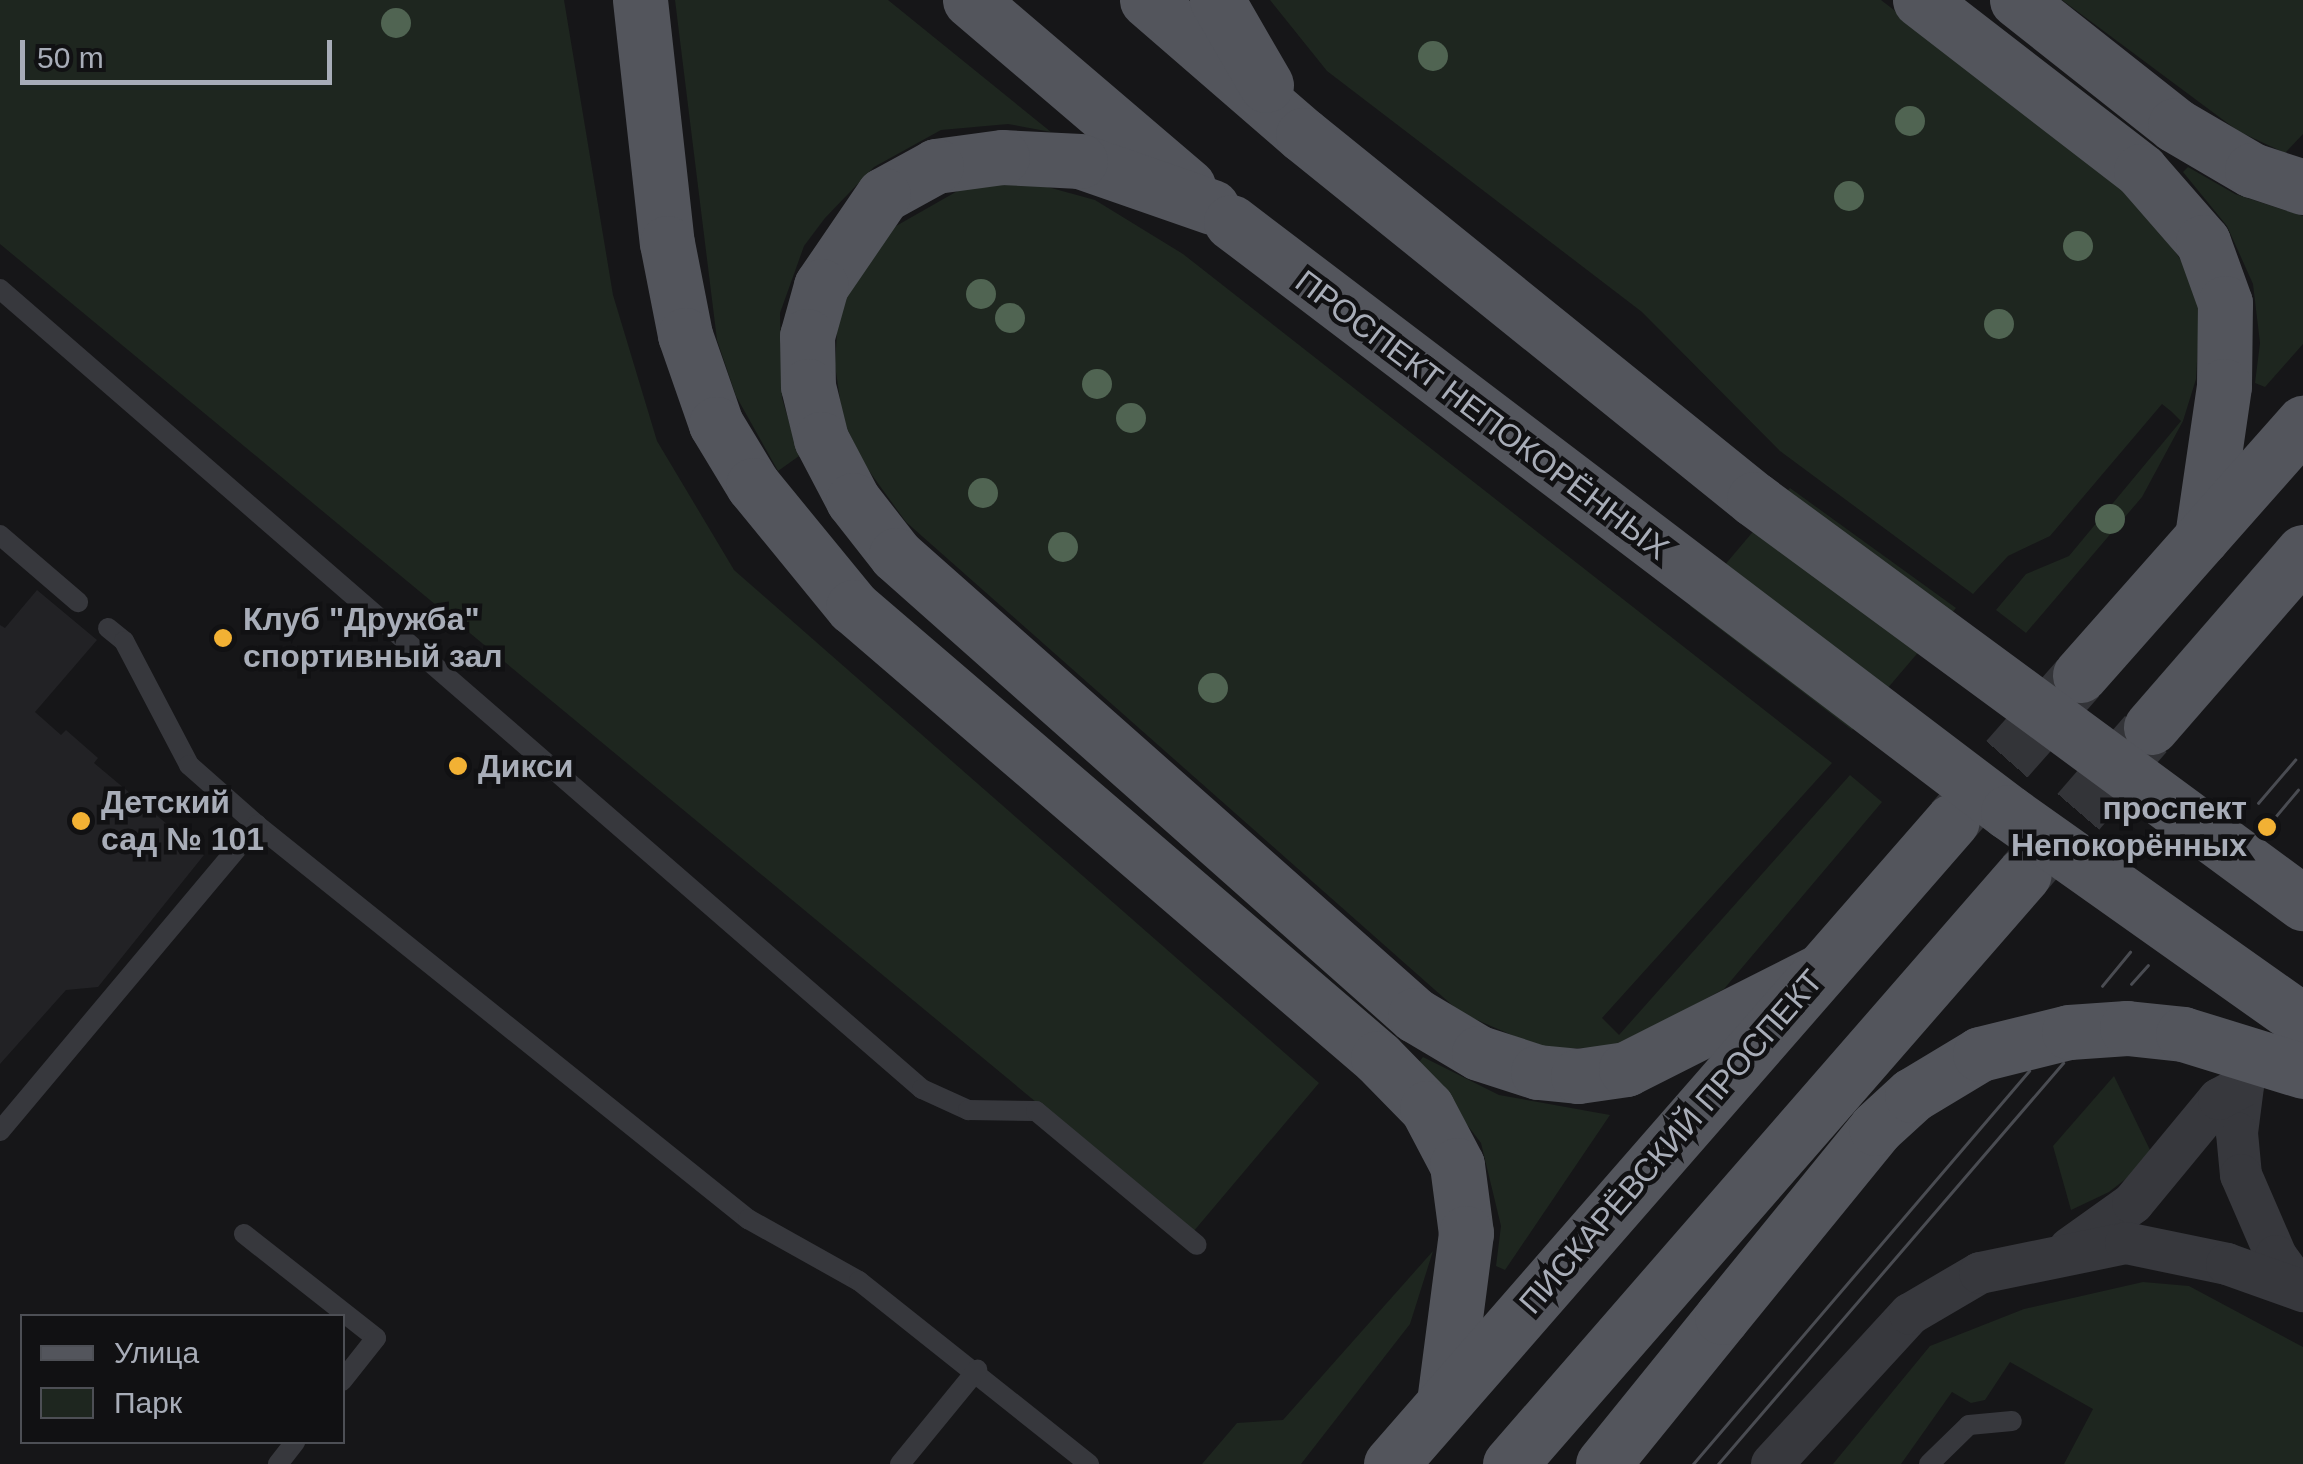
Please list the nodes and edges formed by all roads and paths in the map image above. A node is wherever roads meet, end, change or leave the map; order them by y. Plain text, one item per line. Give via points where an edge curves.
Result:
1 (640, 0) edge
2 (970, 0) edge
3 (1147, 0) edge
4 (1218, 0) edge
5 (1920, 0) edge
6 (2016, 0) edge
7 (1295, 129) junction
8 (2303, 187) edge
9 (1222, 215) junction
10 (0, 289) edge
11 (2303, 423) edge
12 (0, 535) edge
13 (2202, 537) junction
14 (2303, 552) edge
15 (78, 602) dead end
16 (108, 628) dead end
17 (2080, 676) tunnel mouth
18 (2151, 727) tunnel mouth
19 (1952, 821) tunnel mouth
20 (258, 826) junction
21 (2024, 874) tunnel mouth
22 (2303, 903) edge
23 (1818, 972) junction
24 (2303, 1021) edge
25 (2303, 1071) edge
26 (0, 1131) edge
27 (244, 1234) dead end
28 (1197, 1245) dead end
29 (2066, 1251) junction
30 (2302, 1290) edge
31 (977, 1370) junction
32 (345, 1377) edge
33 (1444, 1402) junction
34 (2012, 1421) dead end
35 (293, 1444) edge
36 (278, 1464) edge
37 (900, 1464) edge
38 (1090, 1464) edge
39 (1390, 1464) edge
40 (1510, 1464) edge
41 (1603, 1464) edge
42 (1772, 1464) edge
43 (1929, 1464) edge

1 - 33 main road via 667,243 685,335 716,424 753,485 854,607 1378,1058 1427,1108 1456,1164 1466,1233
2 - 9 main road, ПРОСПЕКТ НЕПОКОРЁННЫХ
3 - 7 main road
4 - 7 main road
5 - 13 main road via 2141,170 2203,242 2225,320 2224,386
6 - 8 main road via 2175,125 2252,170
7 - 22 main road, bridge via 1754,499
9 - 23 main road via 1080,161 1002,157 936,166 883,195 821,286 807,336 808,386 820,439 854,500 896,554 1415,1015 1479,1053 1538,1072 1578,1076 1626,1069
9 - 24 main road, ПРОСПЕКТ НЕПОКОРЁННЫХ, bridge via 2008,812
10 - 28 lane via 922,1088 968,1110 1036,1111
11 - 13 main road
12 - 15 lane
13 - 17 main road
14 - 18 main road
16 - 20 lane via 124,641 189,764
19 - 23 main road, ПИСКАРЁВСКИЙ ПРОСПЕКТ
20 - 26 lane
20 - 31 lane via 748,1219 859,1281
21 - 40 main road
23 - 33 main road, ПИСКАРЁВСКИЙ ПРОСПЕКТ
25 - 41 main road, bridge via 2184,1034 2127,1028 2068,1032 1980,1054 1912,1095 1876,1128
27 - 32 lane via 376,1338
29 - 30 street via 2126,1242
29 - 30 street via 2133,1202 2219,1099 2243,1086 2241,1175 2276,1256
29 - 42 street via 1980,1273 1910,1314
31 - 37 lane
31 - 38 lane
33 - 39 main road, ПИСКАРЁВСКИЙ ПРОСПЕКТ
34 - 43 lane via 1969,1425
35 - 36 lane

